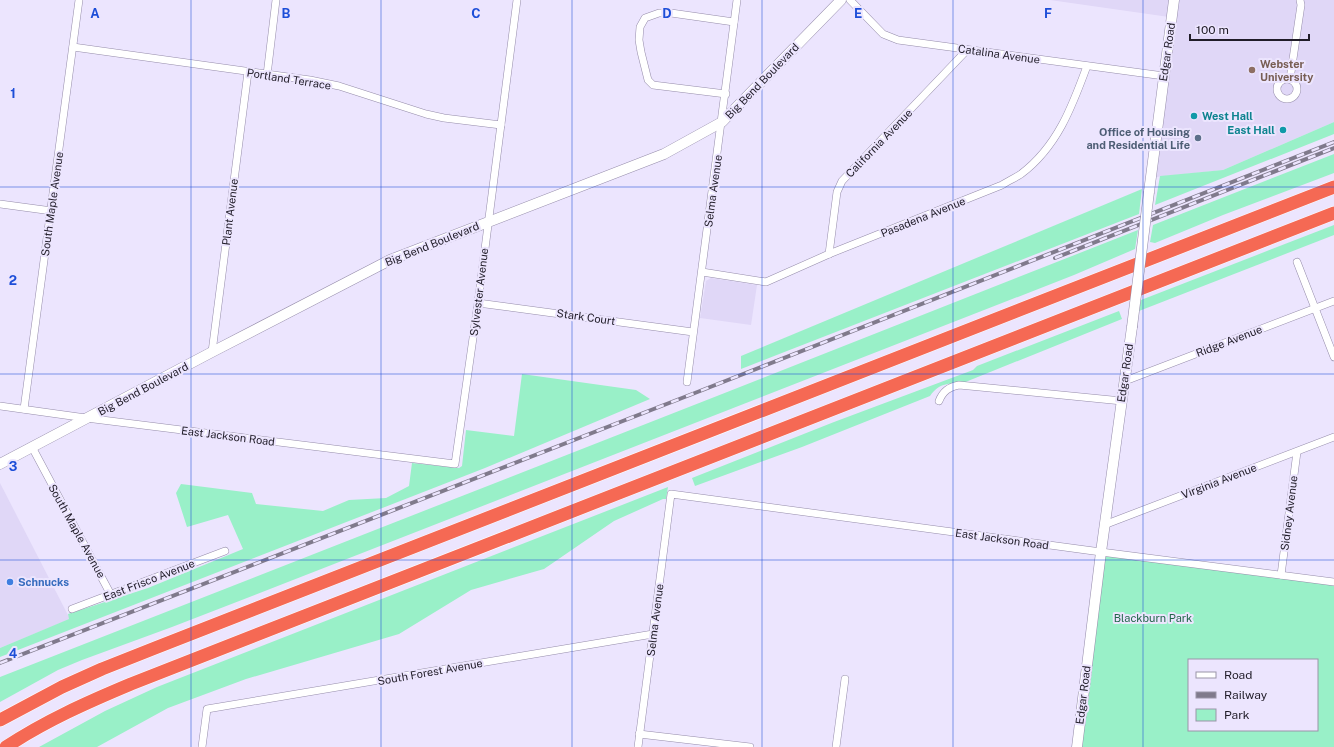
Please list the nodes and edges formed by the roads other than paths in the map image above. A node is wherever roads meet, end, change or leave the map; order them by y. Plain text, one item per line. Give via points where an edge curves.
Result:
1 (79, 0) edge
2 (276, 0) edge
3 (517, 0) edge
4 (737, 0) edge
5 (841, 0) edge
6 (850, 0) edge
7 (1174, 0) edge
8 (1302, 2) edge
9 (734, 22) junction
10 (73, 47) junction
11 (968, 50) junction
12 (1087, 66) junction
13 (248, 72) junction
14 (267, 75) junction
15 (1164, 76) junction
16 (1290, 79) dead end
17 (726, 94) junction
18 (722, 122) junction
19 (501, 125) junction
20 (1334, 187) edge
21 (0, 204) edge
22 (52, 210) junction
23 (1334, 213) edge
24 (488, 222) junction
25 (829, 254) junction
26 (1297, 262) dead end
27 (702, 272) junction
28 (1334, 301) edge
29 (478, 303) junction
30 (1315, 308) junction
31 (693, 332) junction
32 (212, 352) junction
33 (1334, 357) edge
34 (1124, 381) junction
35 (687, 382) dead end
36 (939, 401) dead end
37 (1122, 401) junction
38 (0, 406) edge
39 (24, 409) junction
40 (86, 418) junction
41 (1334, 437) edge
42 (32, 447) junction
43 (1297, 452) junction
44 (0, 464) edge
45 (456, 464) joint
46 (671, 494) joint
47 (1104, 525) junction
48 (225, 551) dead end
49 (1101, 552) junction
50 (1281, 575) junction
51 (1334, 582) edge
52 (111, 595) junction
53 (72, 609) dead end
54 (653, 634) junction
55 (845, 679) dead end
56 (0, 720) edge
57 (639, 734) junction
58 (6, 747) edge
59 (202, 747) edge
60 (638, 747) edge
61 (750, 747) edge
62 (836, 747) edge
63 (1077, 747) edge

1 - 10 street, South Maple Avenue
2 - 14 street
3 - 19 street, Sylvester Avenue
4 - 9 street, Selma Avenue
5 - 18 main road, Big Bend Boulevard
6 - 11 street, Catalina Avenue via 891,38
7 - 15 main road, Edgar Road
8 - 16 street
9 - 17 street, Selma Avenue
9 - 17 street via 659,12 645,18 639,33 648,80 653,85
10 - 13 street, Portland Terrace
10 - 22 street, South Maple Avenue
11 - 12 street, Catalina Avenue
11 - 25 street, California Avenue via 842,181 837,192
12 - 15 street, Catalina Avenue
12 - 25 street, Pasadena Avenue via 1070,112 1059,132 1038,159 1020,175 1002,185
13 - 14 street, Portland Terrace
13 - 32 street, Plant Avenue
14 - 19 street, Portland Terrace via 339,86 444,118
15 - 34 main road, Edgar Road, bridge
17 - 18 street, Selma Avenue
18 - 24 main road, Big Bend Boulevard via 664,154
18 - 27 street, Selma Avenue
19 - 24 street, Sylvester Avenue
20 - 56 highway via 156,648 62,687
21 - 22 street
22 - 39 street, South Maple Avenue
23 - 58 highway via 131,684 52,720
24 - 29 street, Sylvester Avenue
24 - 32 main road, Big Bend Boulevard via 390,260
25 - 27 street, Pasadena Avenue via 766,282
26 - 30 street
27 - 31 street, Selma Avenue
28 - 30 street, Ridge Avenue
29 - 31 street, Stark Court
29 - 45 street, Sylvester Avenue
30 - 33 street
30 - 34 street, Ridge Avenue
31 - 35 street, Selma Avenue
32 - 40 main road, Big Bend Boulevard
34 - 37 main road, Edgar Road
36 - 37 street via 942,394 960,385
37 - 47 main road, Edgar Road
38 - 39 street, East Jackson Road
39 - 40 street, East Jackson Road
40 - 42 main road, Big Bend Boulevard
40 - 45 street, East Jackson Road
41 - 43 street, Virginia Avenue
42 - 44 main road, Big Bend Boulevard
42 - 52 street, South Maple Avenue
43 - 47 street, Virginia Avenue
43 - 50 street, Sidney Avenue
46 - 49 street, East Jackson Road
46 - 54 street, Selma Avenue
47 - 49 main road, Edgar Road
48 - 52 street, East Frisco Avenue
49 - 50 street, East Jackson Road
49 - 63 main road, Edgar Road
50 - 51 street, East Jackson Road
52 - 53 street, East Frisco Avenue
54 - 57 street, Selma Avenue
54 - 59 street, South Forest Avenue via 207,709
55 - 62 street
57 - 60 street, Selma Avenue
57 - 61 street

